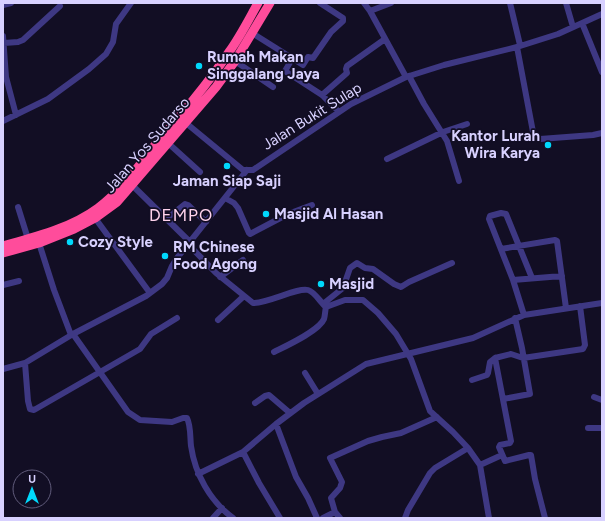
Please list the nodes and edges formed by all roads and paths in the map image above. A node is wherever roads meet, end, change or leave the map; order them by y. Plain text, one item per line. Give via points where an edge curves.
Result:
1 (11, 3) edge
2 (130, 3) edge
3 (258, 3) edge
4 (270, 3) edge
5 (320, 3) edge
6 (364, 3) edge
7 (391, 3) edge
8 (510, 3) edge
9 (566, 3) edge
10 (3, 5) edge
11 (60, 6) dead end
12 (370, 11) junction
13 (602, 14) edge
14 (582, 23) junction
15 (573, 27) junction
16 (252, 33) junction
17 (3, 39) edge
18 (385, 39) junction
19 (519, 46) junction
20 (292, 59) junction
21 (234, 61) junction
22 (4, 62) edge
23 (602, 72) edge
24 (407, 76) junction
25 (273, 87) dead end
26 (322, 95) junction
27 (339, 112) junction
28 (16, 115) junction
29 (183, 120) junction
30 (3, 121) edge
31 (466, 124) dead end
32 (442, 132) junction
33 (602, 133) edge
34 (168, 143) junction
35 (386, 159) dead end
36 (247, 170) junction
37 (200, 172) dead end
38 (459, 181) dead end
39 (132, 185) junction
40 (225, 198) junction
41 (312, 205) dead end
42 (18, 207) dead end
43 (95, 218) junction
44 (166, 219) junction
45 (206, 222) junction
46 (72, 226) junction
47 (28, 239) junction
48 (39, 243) junction
49 (189, 243) junction
50 (519, 245) junction
51 (3, 246) edge
52 (501, 249) junction
53 (3, 253) edge
54 (243, 260) dead end
55 (452, 263) dead end
56 (562, 276) junction
57 (220, 277) junction
58 (532, 278) junction
59 (513, 280) junction
60 (19, 281) dead end
61 (3, 285) edge
62 (150, 293) junction
63 (244, 296) junction
64 (602, 303) edge
65 (323, 304) junction
66 (580, 306) junction
67 (566, 308) junction
68 (524, 315) junction
69 (177, 318) dead end
70 (515, 318) junction
71 (218, 320) dead end
72 (72, 335) junction
73 (274, 352) dead end
74 (408, 353) junction
75 (495, 358) junction
76 (524, 358) junction
77 (25, 363) junction
78 (3, 369) edge
79 (100, 372) junction
80 (305, 373) dead end
81 (472, 380) dead end
82 (318, 394) junction
83 (594, 397) dead end
84 (503, 399) junction
85 (602, 400) edge
86 (255, 403) dead end
87 (290, 413) junction
88 (437, 417) junction
89 (276, 424) junction
90 (588, 428) dead end
91 (602, 428) edge
92 (468, 448) junction
93 (243, 452) junction
94 (502, 455) junction
95 (480, 465) junction
96 (198, 474) junction
97 (222, 508) junction
98 (335, 512) junction
99 (213, 518) edge
100 (233, 518) edge
101 (280, 518) edge
102 (318, 518) edge
103 (323, 518) edge
104 (340, 518) edge
105 (405, 518) edge
106 (489, 518) edge
107 (545, 518) edge

1 - 10 street
2 - 28 street via 116,24 113,42 106,54 48,99
3 - 29 highway, Jalan Yos Sudarso via 230,51
4 - 16 highway, Jalan Yos Sudarso
5 - 20 street via 343,18 343,21 331,32 313,58 309,57 302,66
6 - 12 street
7 - 12 street
8 - 19 street
9 - 15 street
11 - 17 street via 23,40 18,42
12 - 18 street
13 - 14 street, Jalan Bukit Sulap
14 - 15 street, Jalan Bukit Sulap
14 - 23 street
15 - 19 street, Jalan Bukit Sulap
16 - 20 street
16 - 21 highway, Jalan Yos Sudarso
17 - 22 street
18 - 24 street
18 - 26 street via 347,66 347,73
19 - 24 street, Jalan Bukit Sulap
19 - 33 street via 533,132 536,137 540,139
20 - 26 street via 285,71
21 - 25 street
21 - 29 highway, Jalan Yos Sudarso via 216,87
22 - 28 street
24 - 27 street, Jalan Bukit Sulap
24 - 32 street
26 - 27 street
27 - 36 street, Jalan Bukit Sulap via 259,166
28 - 30 street
29 - 34 highway, Jalan Yos Sudarso
29 - 36 street via 243,170
29 - 46 highway, Jalan Yos Sudarso via 111,196
31 - 32 street
32 - 35 street
32 - 38 street
34 - 37 street
34 - 39 highway, Jalan Yos Sudarso
36 - 40 street
39 - 43 highway, Jalan Yos Sudarso via 117,202
39 - 44 street
40 - 41 street via 237,206 250,234 288,214
40 - 45 street
42 - 47 street
43 - 46 highway, Jalan Yos Sudarso
43 - 62 street
44 - 45 street via 184,204
44 - 49 street
45 - 49 street
46 - 47 highway, Jalan Yos Sudarso
46 - 48 highway, Jalan Yos Sudarso
47 - 51 highway, Jalan Yos Sudarso
48 - 53 highway, Jalan Yos Sudarso
48 - 72 street
49 - 57 street
49 - 62 street via 172,266 167,278
50 - 52 street
50 - 52 street via 508,216 501,213 490,216 489,219
50 - 56 street via 558,241
50 - 58 street
52 - 59 street
54 - 57 street
55 - 65 street via 402,287 373,269 357,263 350,268 343,288
56 - 58 street
56 - 67 street
57 - 63 street
58 - 59 street
59 - 68 street
60 - 61 street
62 - 72 street
63 - 65 street via 253,303 258,303 307,289
63 - 71 street
64 - 66 street
65 - 73 street via 324,319 316,328
65 - 74 street via 363,300 383,318
66 - 67 street
66 - 76 street via 585,345 583,350
67 - 68 street
68 - 70 street
69 - 79 street via 151,334 140,349
70 - 74 street via 473,338
70 - 76 street
72 - 77 street
72 - 79 street
74 - 82 street via 366,364
74 - 88 street via 427,407
75 - 76 street via 511,354
75 - 81 street via 489,364 487,375
75 - 84 street
76 - 84 street via 530,394
77 - 78 street
77 - 79 street via 28,401 32,410
79 - 96 street via 128,412 136,418 172,422 187,418
80 - 82 street
82 - 87 street
83 - 85 street
84 - 94 street via 510,442 499,446
86 - 87 street via 269,396
87 - 89 street
88 - 92 street
88 - 98 street via 401,433 368,441 330,458 342,482 340,488 331,496
89 - 93 street
89 - 102 street via 296,477
90 - 91 street
92 - 95 street
92 - 105 street via 430,473
93 - 96 street
93 - 101 street
94 - 95 street
94 - 107 street via 505,461 531,455
95 - 106 street
96 - 97 street
97 - 99 street
97 - 100 street
98 - 103 street
98 - 104 street

